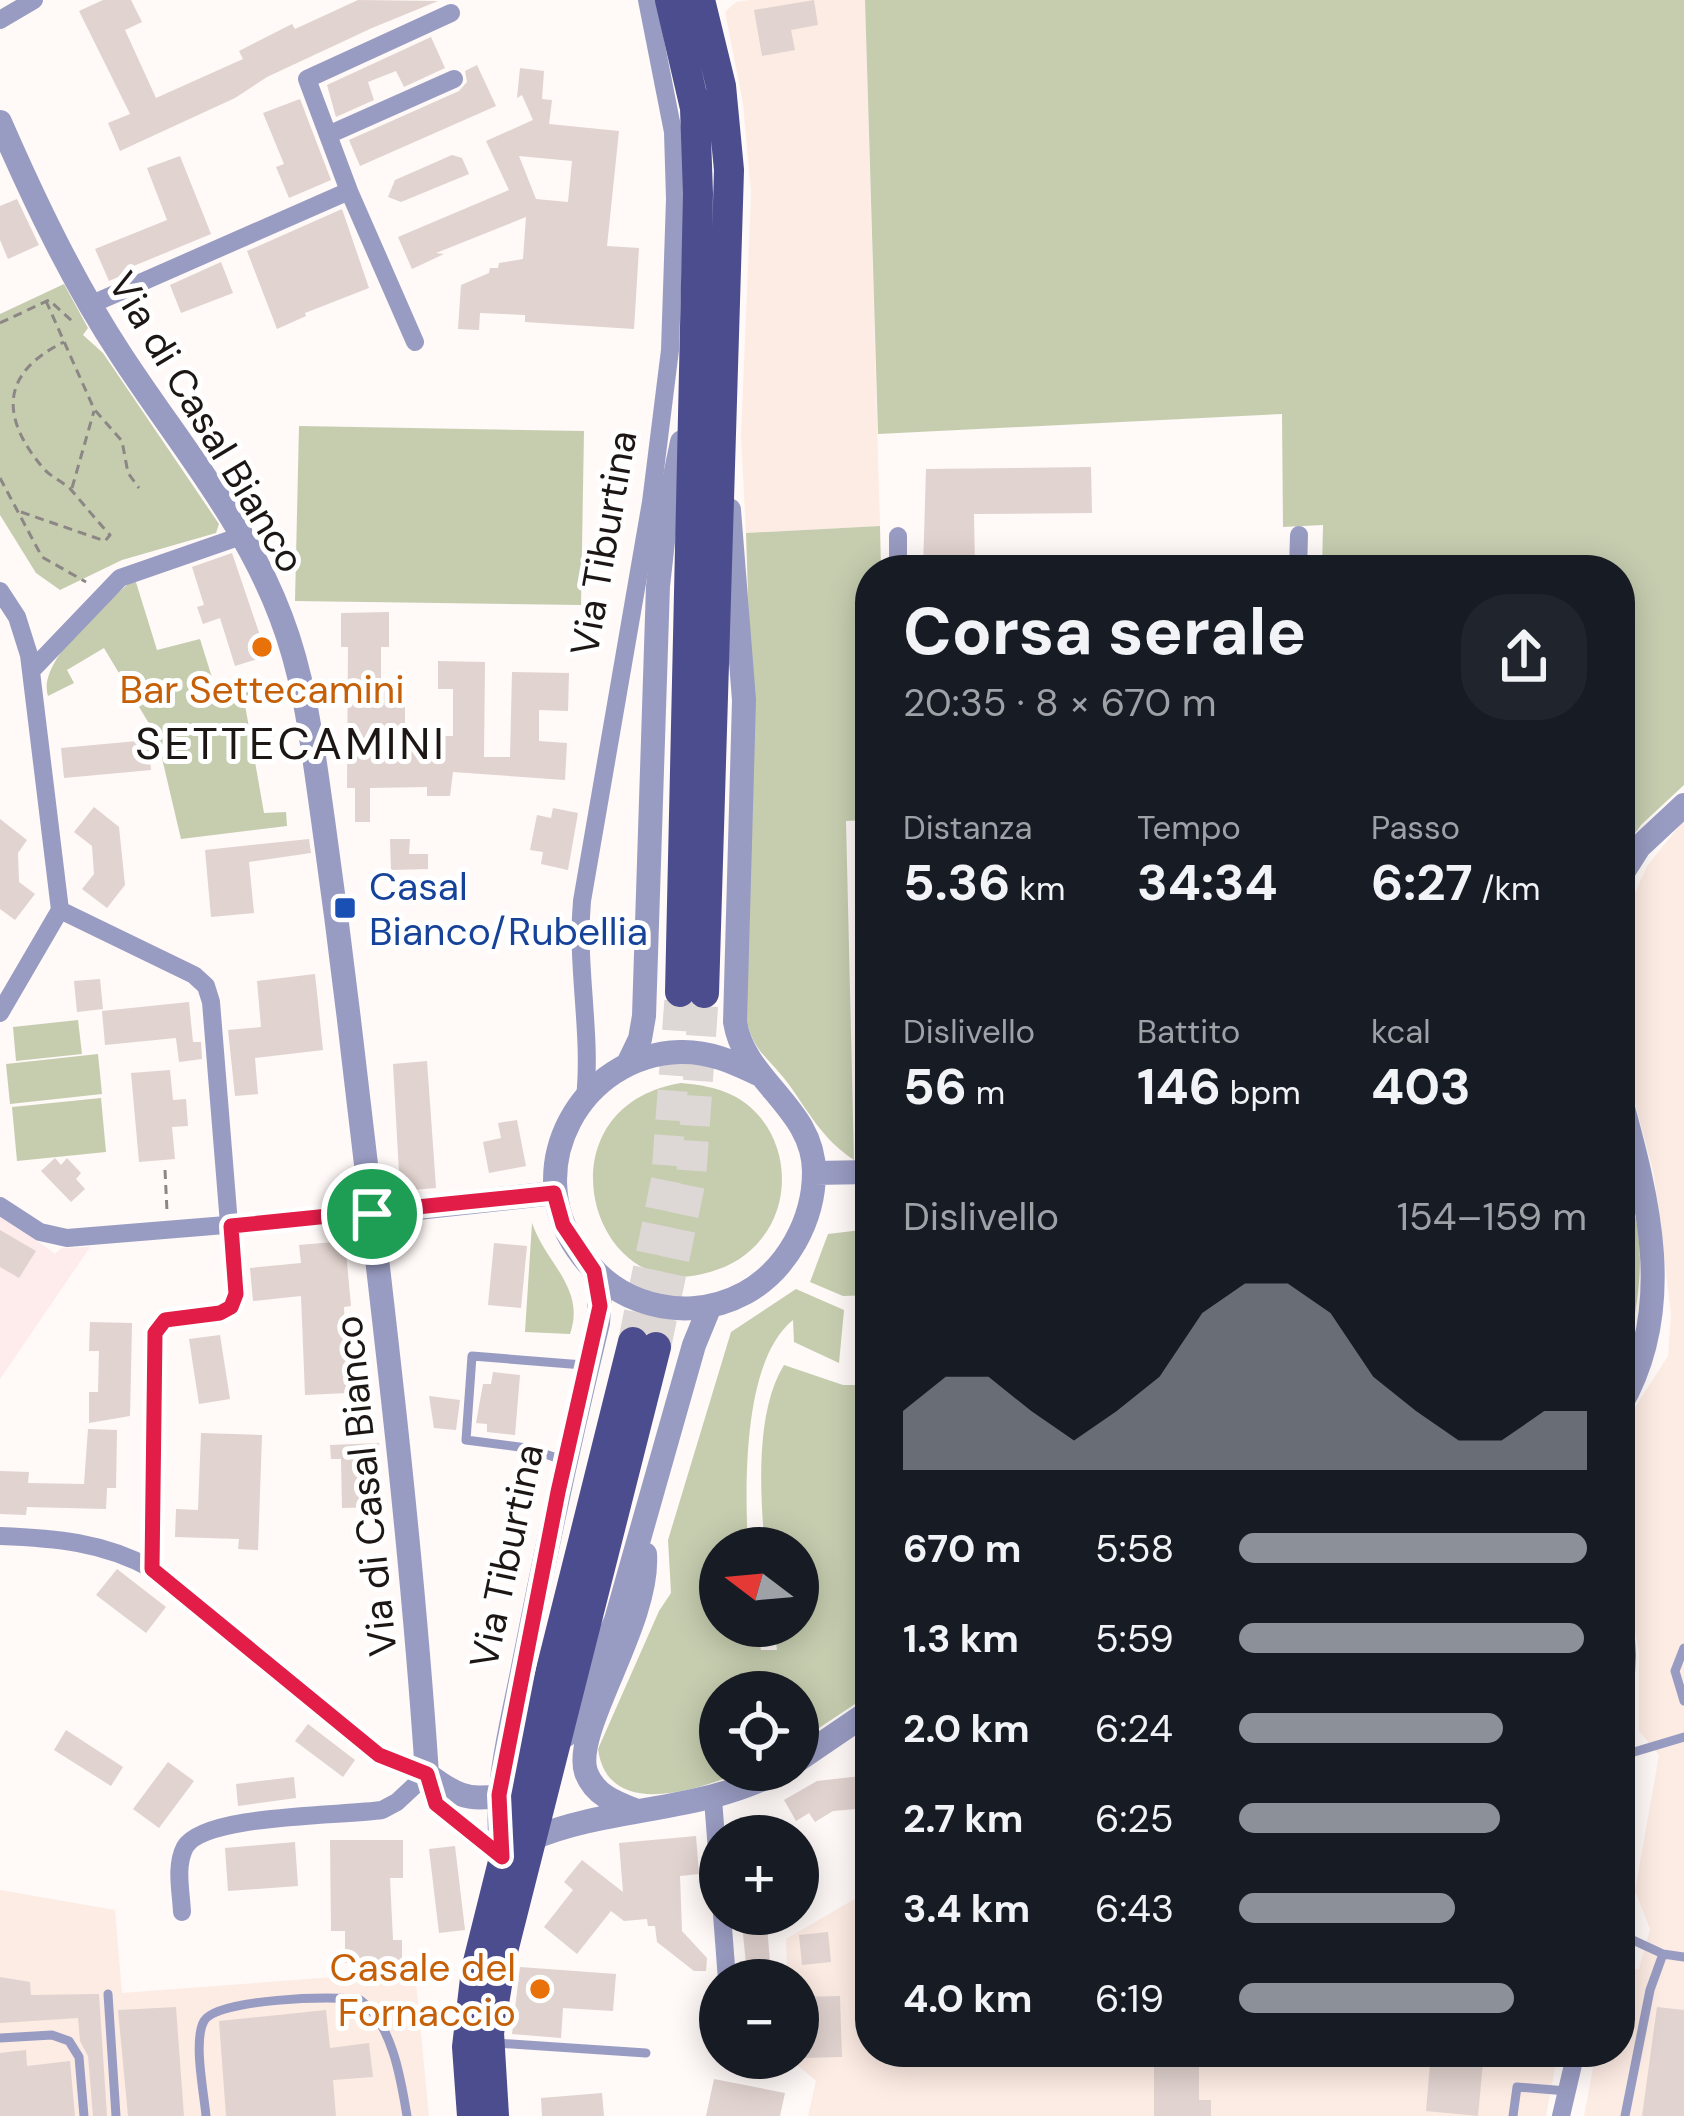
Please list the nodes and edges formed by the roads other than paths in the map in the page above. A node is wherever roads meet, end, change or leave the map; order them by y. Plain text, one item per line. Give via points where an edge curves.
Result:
1 (34, 0) edge
2 (647, 0) edge
3 (695, 0) edge
4 (451, 13) dead end
5 (0, 20) edge
6 (454, 79) dead end
7 (0, 122) edge
8 (328, 135) junction
9 (349, 191) junction
10 (697, 288) junction
11 (92, 304) junction
12 (415, 342) dead end
13 (720, 446) junction
14 (244, 535) junction
15 (1299, 535) dead end
16 (898, 536) dead end
17 (898, 555) edge
18 (1298, 555) edge
19 (0, 591) edge
20 (32, 671) junction
21 (1684, 805) edge
22 (1635, 854) edge
23 (60, 910) junction
24 (0, 1013) edge
25 (628, 1064) junction
26 (758, 1074) junction
27 (585, 1098) junction
28 (855, 1172) edge
29 (814, 1173) junction
30 (1635, 1187) edge
31 (554, 1193) junction
32 (0, 1206) edge
33 (372, 1214) junction
34 (231, 1226) junction
35 (594, 1271) junction
36 (710, 1306) junction
37 (588, 1366) junction
38 (1635, 1373) edge
39 (565, 1461) junction
40 (642, 1528) junction
41 (0, 1536) edge
42 (152, 1569) junction
43 (1684, 1648) edge
44 (1684, 1701) edge
45 (855, 1721) edge
46 (1684, 1737) edge
47 (819, 1746) edge
48 (1635, 1752) edge
49 (551, 1762) junction
50 (427, 1774) junction
51 (731, 1791) edge
52 (499, 1795) junction
53 (712, 1799) junction
54 (637, 1811) junction
55 (713, 1815) edge
56 (531, 1839) junction
57 (502, 1857) junction
58 (182, 1912) dead end
59 (1635, 1941) edge
60 (1663, 1954) junction
61 (1684, 1957) edge
62 (108, 1994) dead end
63 (0, 2038) edge
64 (489, 2042) junction
65 (646, 2053) dead end
66 (1635, 2066) edge
67 (1573, 2067) edge
68 (1635, 2067) edge
69 (1567, 2091) junction
70 (84, 2116) edge
71 (116, 2116) edge
72 (206, 2116) edge
73 (406, 2116) edge
74 (472, 2116) edge
75 (494, 2116) edge
76 (1513, 2116) edge
77 (1562, 2116) edge
78 (1625, 2116) edge

1 - 5 street
2 - 27 street, Via Tiburtina via 673,132 670,350 582,901
3 - 10 main road, Via Tiburtina
3 - 13 main road, Via Tiburtina via 721,86 728,170
4 - 8 street via 307,80
6 - 8 street
7 - 11 street, Via di Casal Bianco
8 - 9 street
9 - 11 street
9 - 12 street
10 - 13 main road, Via Tiburtina via 692,993
10 - 25 street, Via Tiburtina via 682,447 659,572 644,1016
11 - 14 street, Via di Casal Bianco
13 - 26 street, Via Tiburtina via 743,670 735,1022
14 - 20 street via 132,572
14 - 33 street, Via di Casal Bianco via 303,689
15 - 18 street
16 - 17 street
19 - 20 street via 20,623
20 - 23 street
21 - 22 street
23 - 24 street
23 - 34 street via 206,986
25 - 26 street, Via Tiburtina via 689,1052
25 - 27 street, Via Tiburtina
26 - 29 street, Via Tiburtina via 799,1122
27 - 31 street, Via Tiburtina via 558,1147
28 - 29 street
29 - 36 street via 802,1225 782,1262 751,1290
30 - 38 street via 1653,1251 1653,1290
31 - 33 street
31 - 35 street via 563,1225
32 - 34 street via 60,1238
33 - 34 street
33 - 50 street, Via di Casal Bianco
34 - 42 street via 231,1307 165,1320 155,1333
35 - 36 street via 648,1303
35 - 37 street, Via Tiburtina via 600,1306
36 - 40 street, Via Tiburtina
37 - 39 street, Via Tiburtina
37 - 39 lane via 472,1356 466,1441
39 - 52 street, Via Tiburtina
40 - 49 street, Via Tiburtina via 612,1633
40 - 54 street via 641,1603 583,1754 598,1791
41 - 42 street via 94,1545
42 - 50 street via 379,1755
43 - 44 lane via 1675,1671
45 - 47 street
46 - 48 lane
49 - 56 main road, Via Tiburtina
49 - 57 main road, Via Tiburtina via 645,1344
50 - 52 street via 464,1797
50 - 58 street via 382,1810 202,1832 181,1857
51 - 53 street
52 - 57 street, Via Tiburtina
53 - 54 street
53 - 55 street
54 - 56 street
56 - 64 main road, Via Tiburtina
57 - 74 main road, Via Tiburtina via 471,2000
59 - 60 lane
60 - 61 lane
60 - 66 lane
62 - 71 lane
63 - 70 lane via 69,2041 79,2057
64 - 65 lane
64 - 75 main road, Via Tiburtina
67 - 69 street
68 - 78 lane
69 - 76 lane via 1517,2087
69 - 77 street
72 - 73 lane via 200,2039 211,2012 340,1998 373,2011 397,2067

